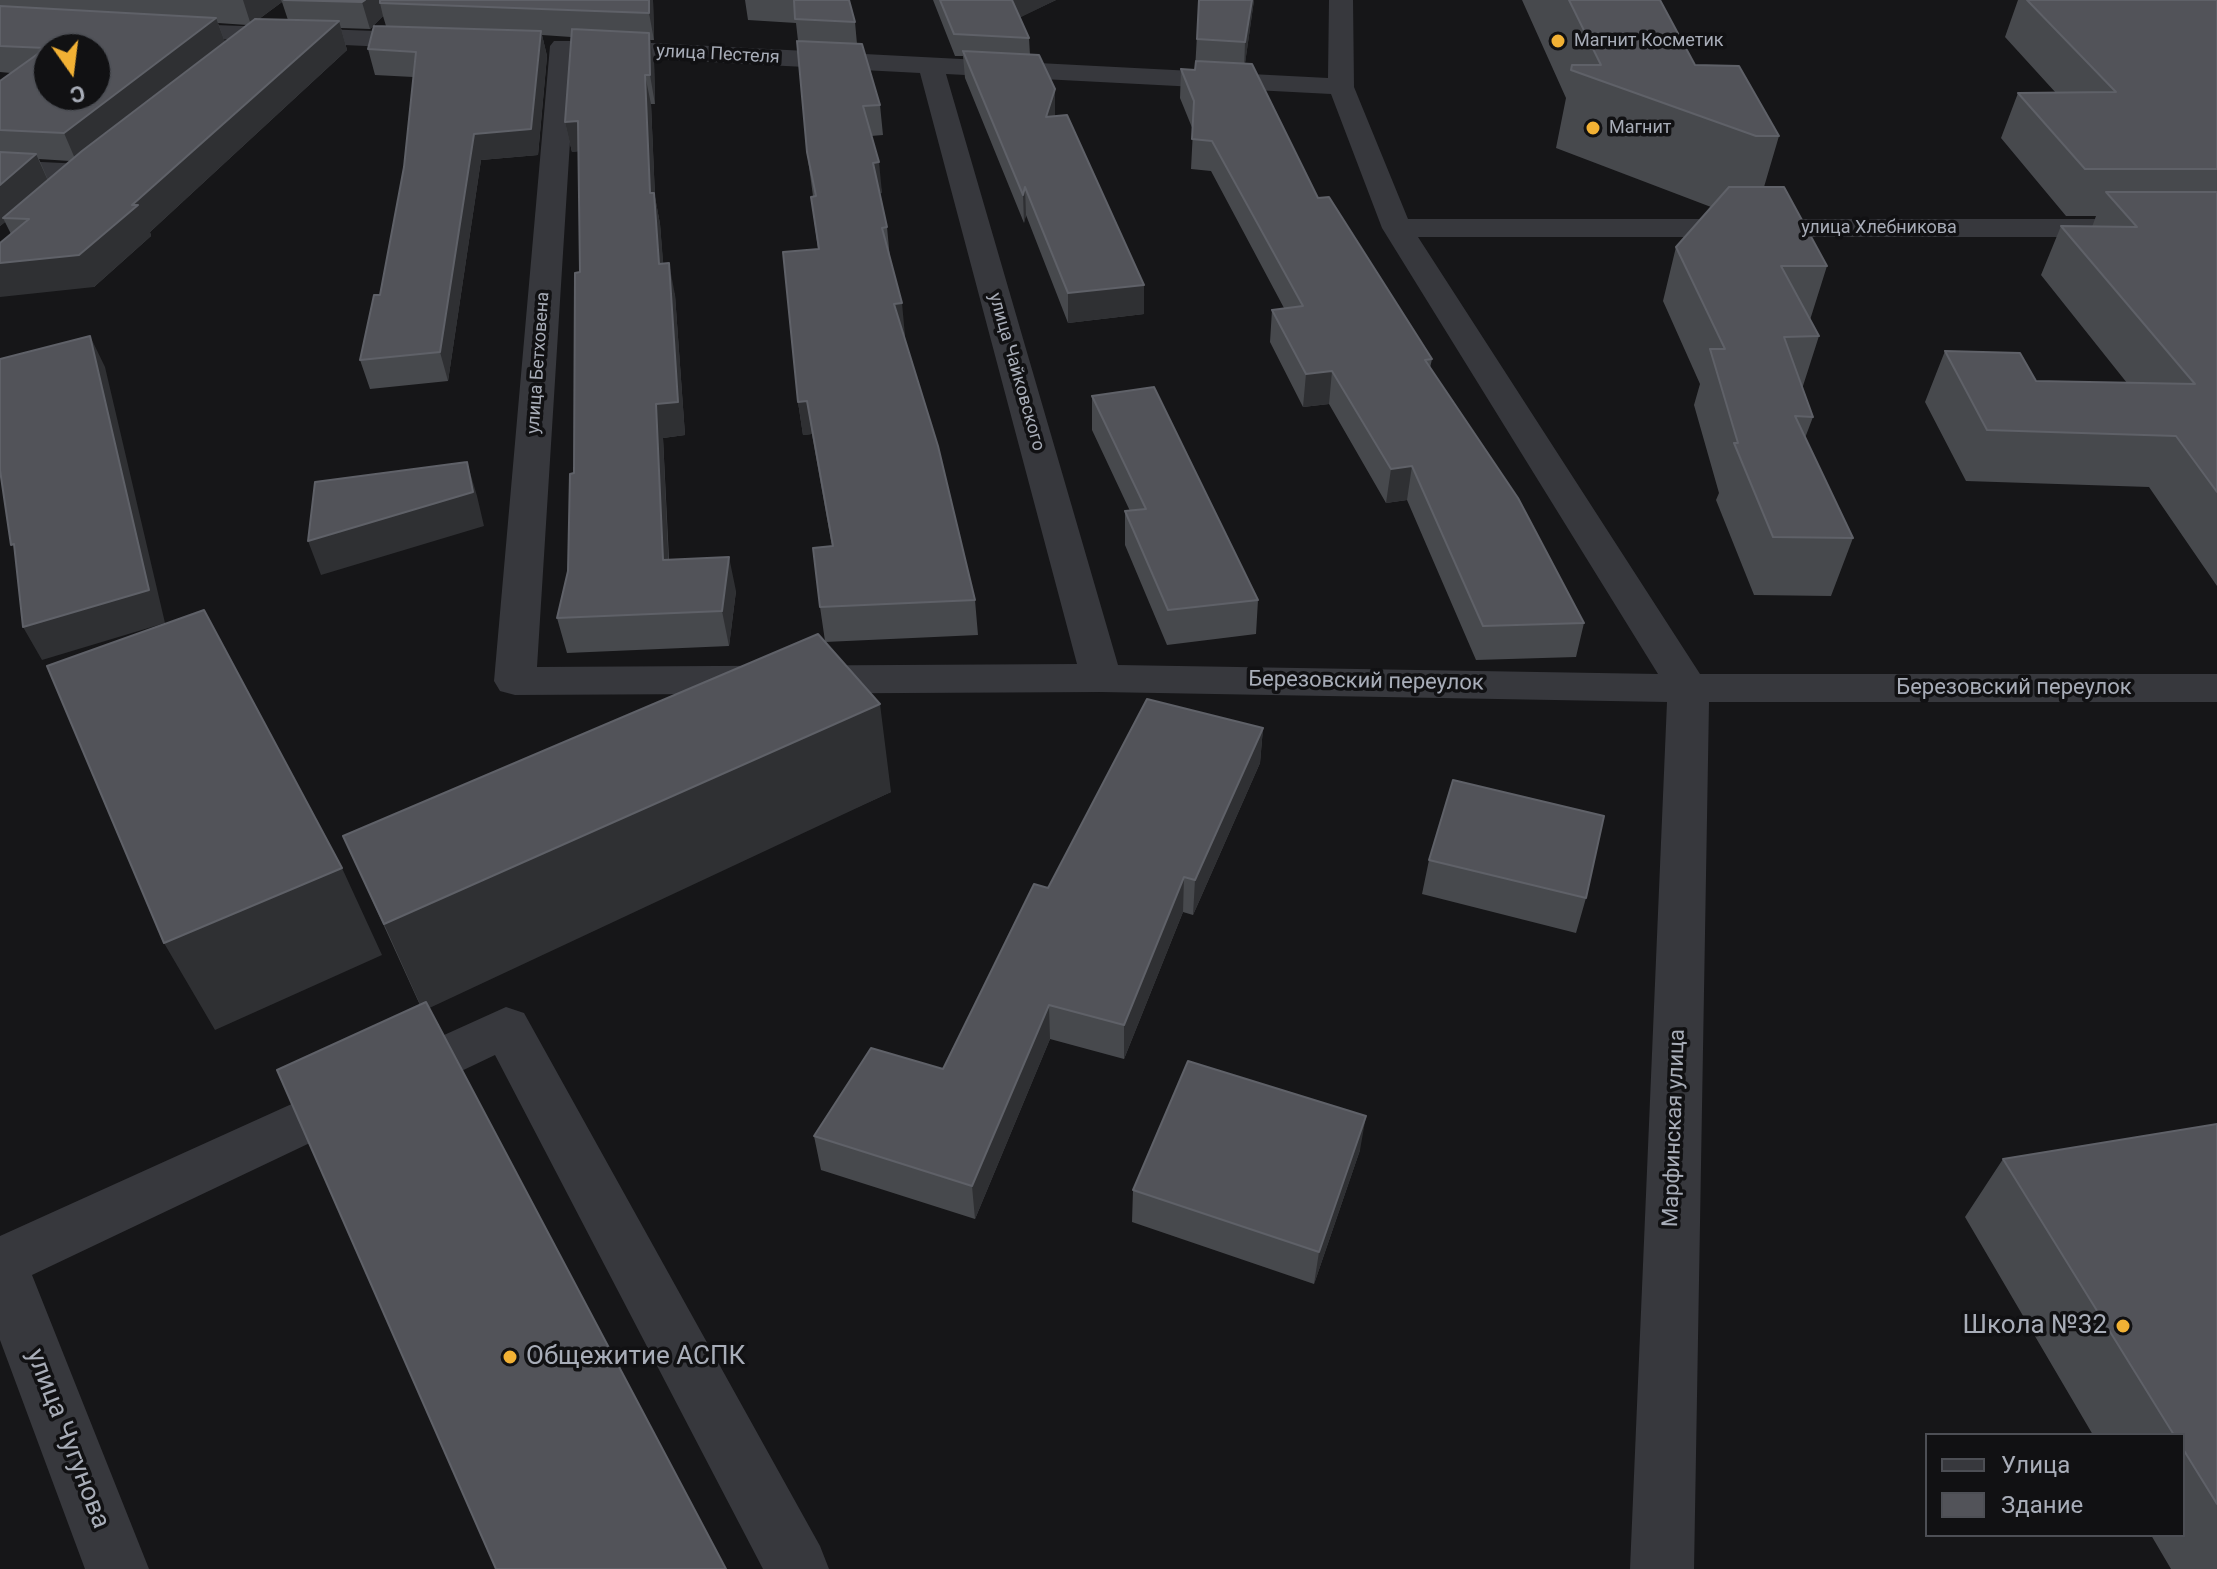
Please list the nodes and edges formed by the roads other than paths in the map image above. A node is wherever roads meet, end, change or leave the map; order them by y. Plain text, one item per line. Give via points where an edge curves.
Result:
1 (1341, 0) edge
2 (292, 9) dead end
3 (136, 29) edge
4 (256, 36) junction
5 (455, 42) edge
6 (547, 45) joint
7 (231, 55) edge
8 (931, 67) junction
9 (1341, 87) junction
10 (108, 153) edge
11 (0, 169) edge
12 (83, 173) junction
13 (59, 194) edge
14 (1397, 228) junction
15 (2217, 228) edge
16 (1101, 678) junction
17 (515, 681) joint
18 (1688, 688) junction
19 (2217, 688) edge
20 (0, 1264) edge
21 (117, 1569) edge
22 (797, 1569) edge
23 (1662, 1569) edge

1 - 9 street
2 - 4 street
3 - 4 street
4 - 5 street
4 - 7 street
6 - 8 street, улица Пестеля
6 - 17 street, улица Бетховена
8 - 9 street, улица Пестеля
8 - 16 street, улица Чайковского
9 - 14 street
10 - 12 street
11 - 12 street
12 - 13 street
14 - 15 street, улица Хлебникова
14 - 18 street
16 - 17 street, Березовский переулок
16 - 18 street, Березовский переулок
18 - 19 street, Березовский переулок
18 - 23 street, Марфинская улица
20 - 21 street, улица Чугунова
20 - 22 street via 506,1027

